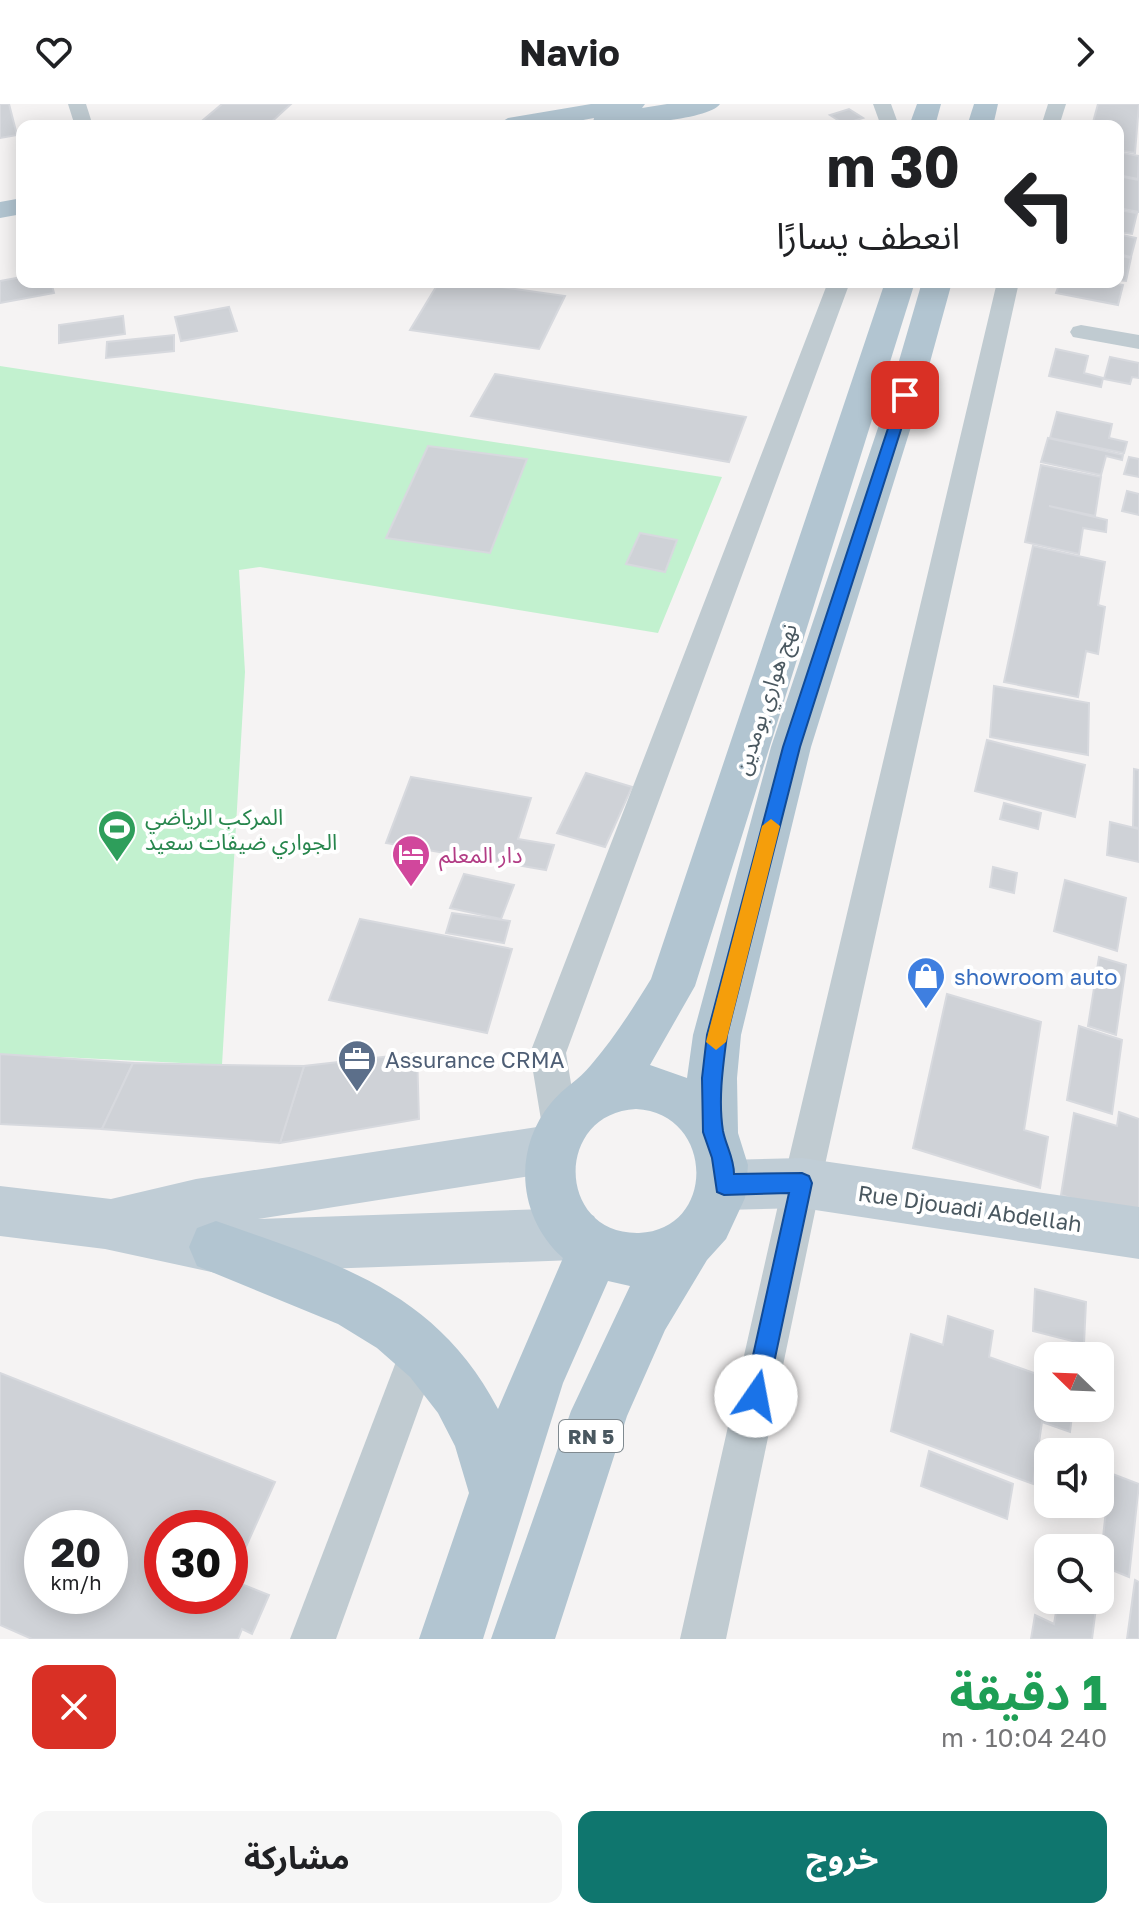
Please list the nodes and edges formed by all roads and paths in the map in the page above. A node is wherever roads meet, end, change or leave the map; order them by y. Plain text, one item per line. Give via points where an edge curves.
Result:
1 (633, 104) edge
2 (708, 104) edge
3 (542, 120) edge
4 (619, 120) edge
5 (837, 288) edge
6 (869, 288) edge
7 (898, 288) edge
8 (949, 288) edge
9 (1007, 288) edge
10 (1081, 332) dead end
11 (1139, 342) edge
12 (866, 388) junction
13 (568, 1124) junction
14 (713, 1132) junction
15 (802, 1183) junction
16 (724, 1185) junction
17 (0, 1211) edge
18 (105, 1223) junction
19 (1139, 1233) edge
20 (585, 1241) junction
21 (687, 1245) junction
22 (216, 1247) junction
23 (421, 1347) junction
24 (499, 1493) junction
25 (313, 1639) edge
26 (451, 1639) edge
27 (523, 1639) edge
28 (703, 1639) edge

1 - 3 main road
2 - 4 main road
5 - 13 street via 548,1053
6 - 12 main road via 862,329
7 - 12 main road, نهج هواري بومدين
8 - 14 main road, نهج هواري بومدين via 905,395 787,762 717,1035
9 - 15 street
10 - 11 street
12 - 13 main road, نهج هواري بومدين via 672,986 638,1044
13 - 14 main road via 620,1090 647,1090 673,1097
13 - 18 main road
13 - 20 main road via 550,1194 560,1216
14 - 16 main road via 723,1158
15 - 16 main road, Rue Djouadi Abdellah
15 - 19 main road, Rue Djouadi Abdellah
15 - 28 street
16 - 21 main road via 718,1208
17 - 18 main road
18 - 22 main road
20 - 21 main road via 618,1256 641,1258
20 - 22 main road
20 - 24 main road
21 - 27 main road, RN 5 via 646,1311 600,1411
22 - 23 main road via 337,1293 403,1329
23 - 24 main road via 466,1403 482,1434
23 - 25 street
24 - 26 main road

